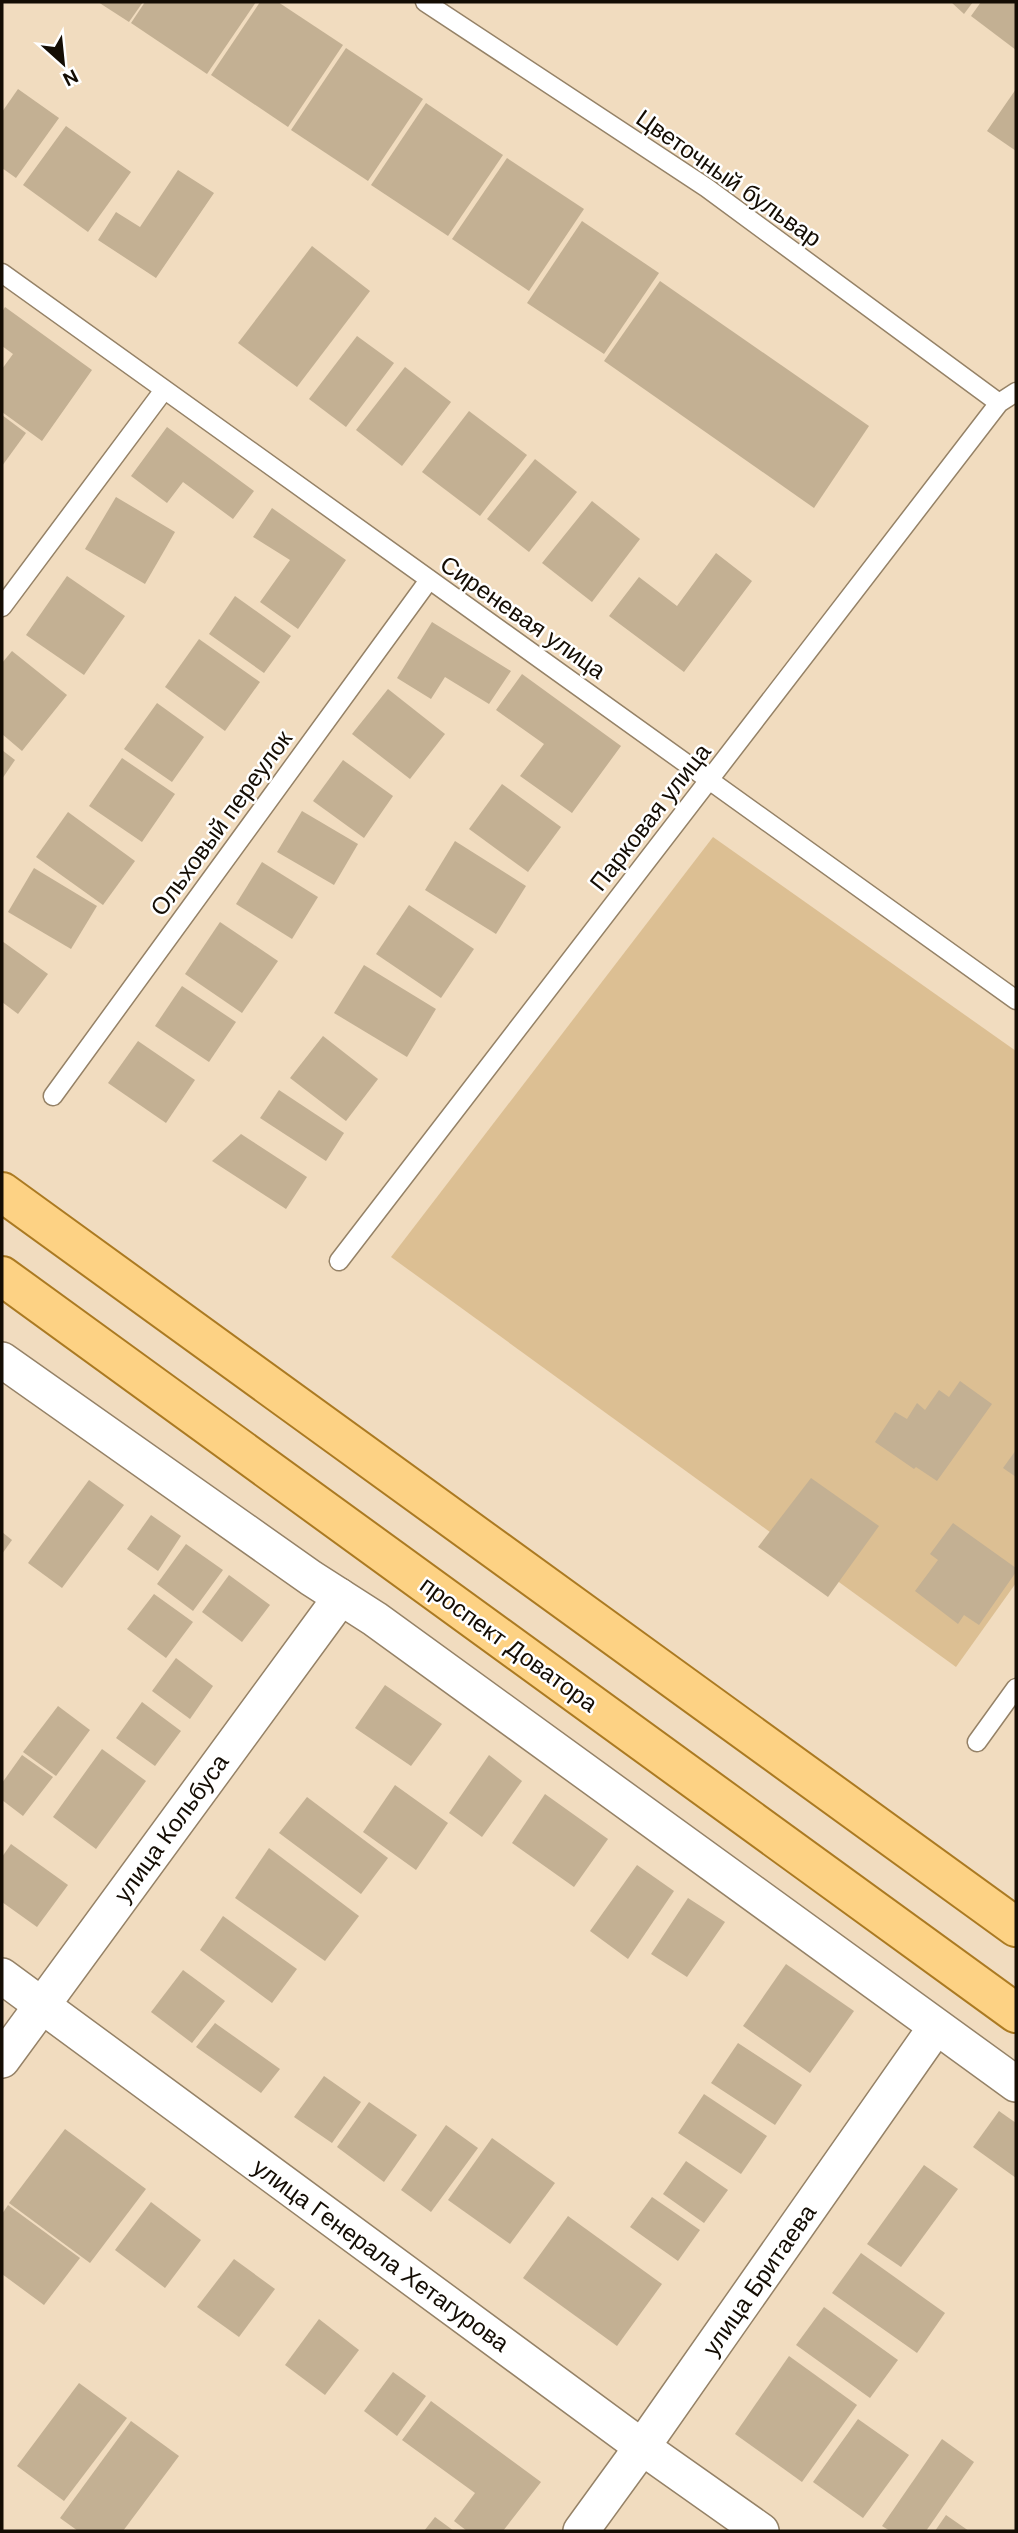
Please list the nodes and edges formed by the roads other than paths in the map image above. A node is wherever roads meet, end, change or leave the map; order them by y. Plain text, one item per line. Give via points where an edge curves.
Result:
1 (425, 2) edge
2 (2, 273) edge
3 (164, 390) junction
4 (1016, 392) edge
5 (999, 403) junction
6 (429, 580) junction
7 (2, 607) edge
8 (710, 780) junction
9 (1016, 1000) edge
10 (53, 1096) dead end
11 (2, 1192) edge
12 (339, 1261) dead end
13 (2, 1276) edge
14 (2, 1360) edge
15 (339, 1596) junction
16 (1016, 1688) edge
17 (977, 1742) dead end
18 (1016, 1927) edge
19 (2, 1976) edge
20 (42, 2004) junction
21 (1016, 2013) edge
22 (936, 2027) junction
23 (2, 2060) edge
24 (1016, 2084) edge
25 (642, 2447) junction
26 (580, 2531) edge
27 (761, 2531) edge

1 - 5 lane, Цветочный бульвар via 707,188
2 - 3 lane, Сиреневая улица
3 - 6 lane, Сиреневая улица
3 - 7 lane
4 - 5 lane, Парковая улица
5 - 8 lane, Парковая улица
6 - 8 lane, Сиреневая улица
6 - 10 lane, Ольховый переулок
8 - 9 lane, Сиреневая улица
8 - 12 lane, Парковая улица
11 - 18 main road
13 - 21 main road, проспект Доватора
14 - 15 street
15 - 20 street, улица Кольбуса
15 - 22 street
16 - 17 lane
19 - 20 street, улица Генерала Хетагурова
20 - 23 street, улица Кольбуса
20 - 25 street, улица Генерала Хетагурова
22 - 24 street
22 - 25 street, улица Бритаева
25 - 26 street, улица Бритаева
25 - 27 street, улица Генерала Хетагурова

